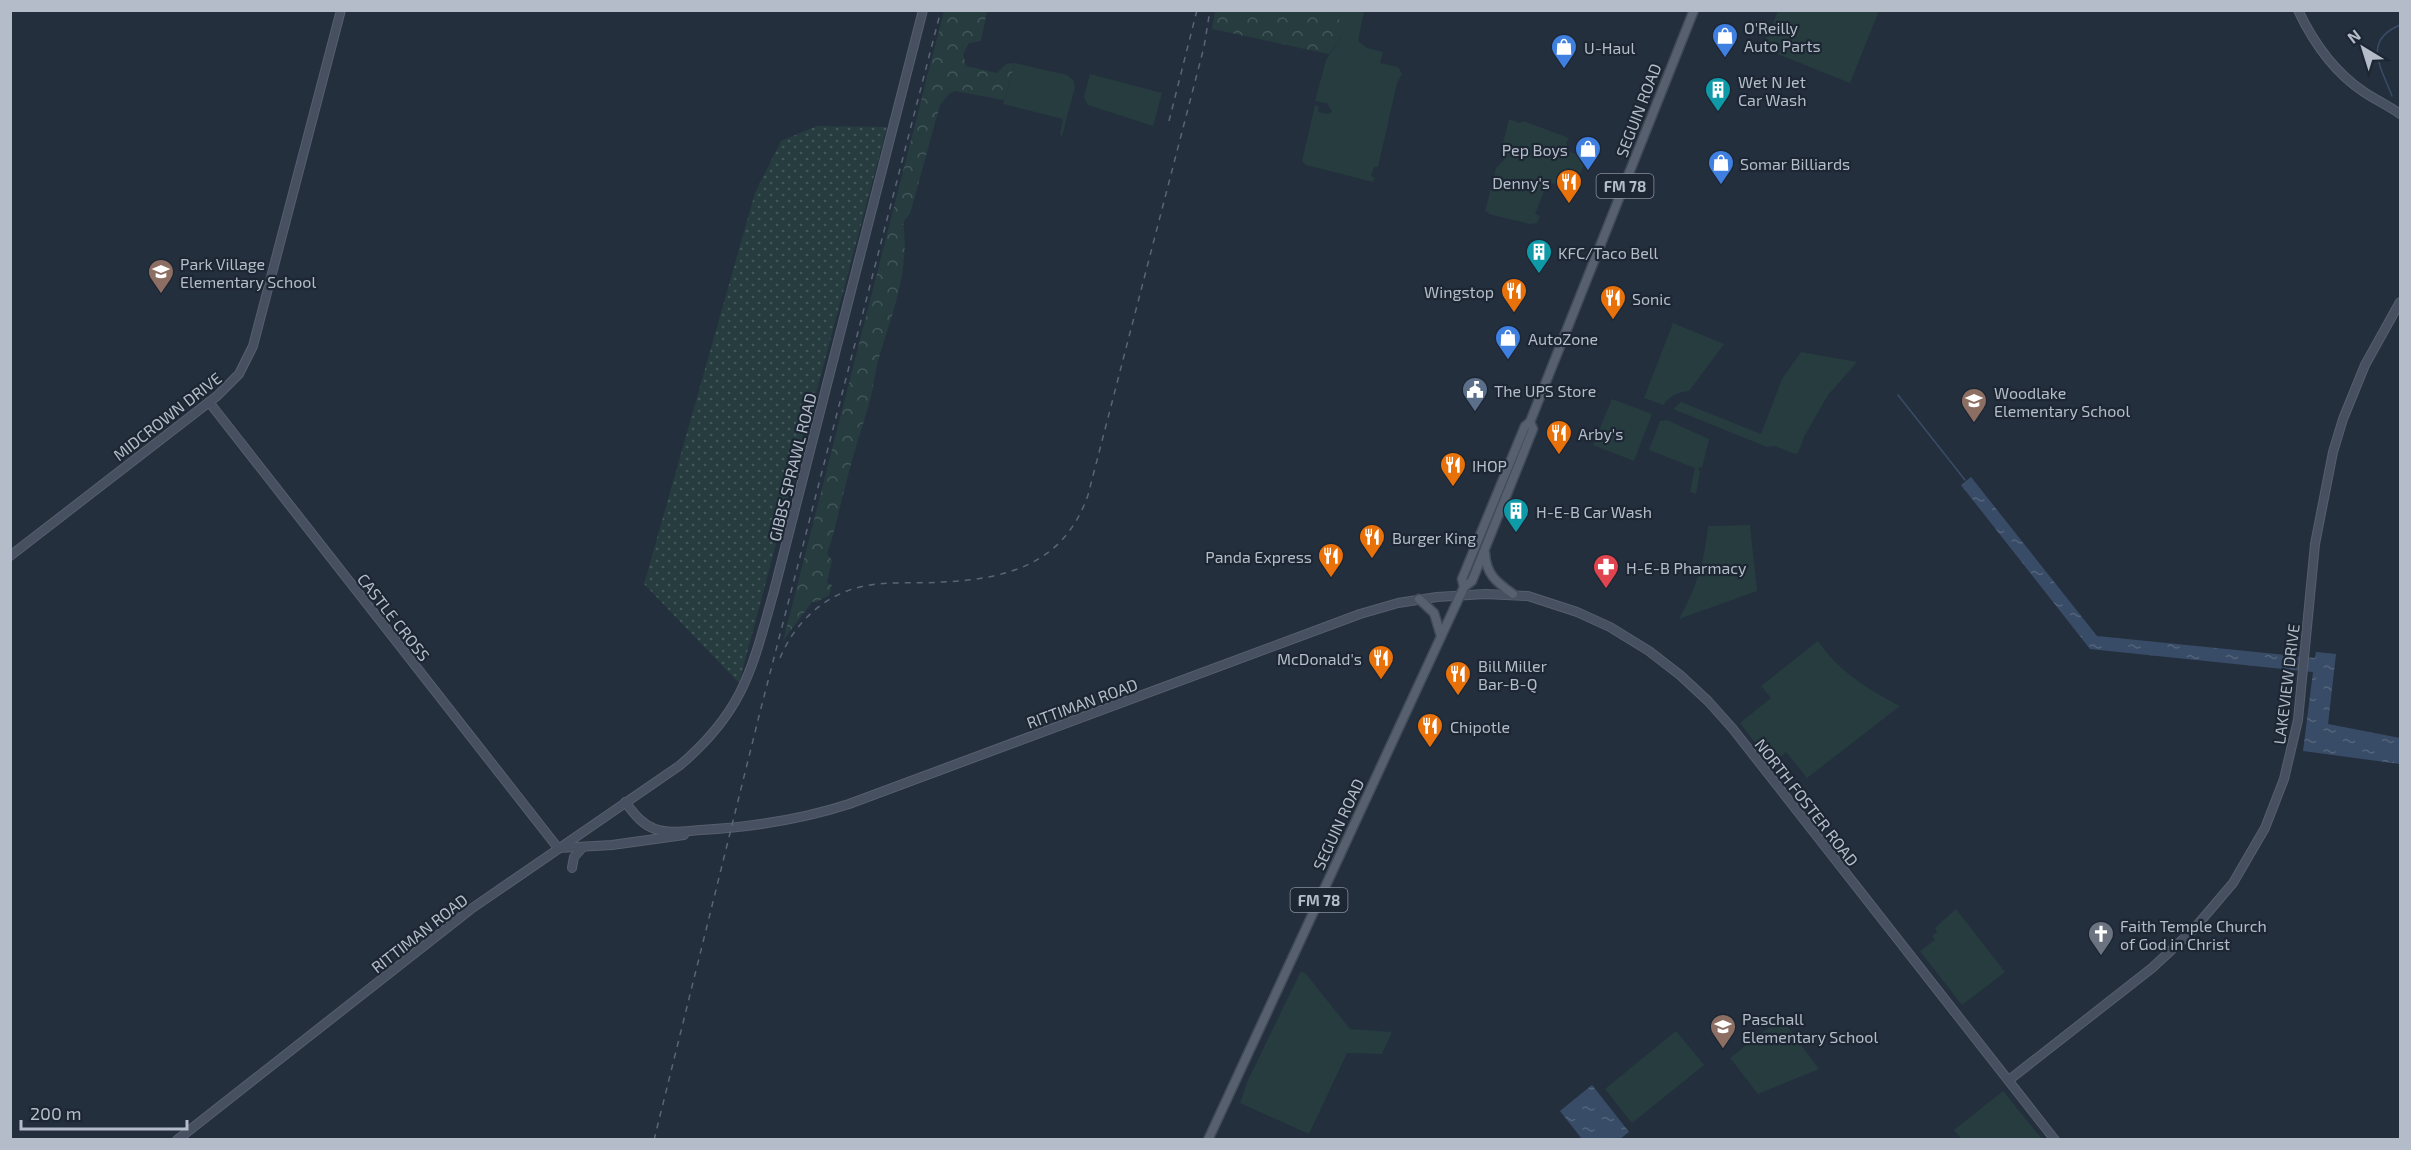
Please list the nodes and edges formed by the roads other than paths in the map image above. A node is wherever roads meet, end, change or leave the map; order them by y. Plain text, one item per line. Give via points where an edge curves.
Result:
1 (341, 10) edge
2 (923, 10) edge
3 (1694, 10) edge
4 (2298, 10) edge
5 (2391, 107) junction
6 (2400, 108) edge
7 (2400, 114) edge
8 (2400, 302) edge
9 (209, 402) junction
10 (1530, 422) junction
11 (1485, 550) junction
12 (10, 556) edge
13 (1462, 591) junction
14 (1513, 594) junction
15 (1419, 599) junction
16 (1441, 637) junction
17 (625, 802) junction
18 (712, 829) junction
19 (558, 848) junction
20 (582, 848) junction
21 (572, 868) dead end
22 (2009, 1080) junction
23 (177, 1140) edge
24 (1208, 1140) edge
25 (2055, 1140) edge

1 - 9 main road, MIDCROWN DRIVE via 253,346 239,374
2 - 17 main road, GIBBS SPRAWL ROAD via 749,677 730,712 700,747
3 - 10 main road, SEGUIN ROAD / FM 78
4 - 5 main road via 2331,64 2364,92
5 - 6 main road
5 - 7 main road
8 - 22 main road, LAKEVIEW DRIVE via 2365,365 2332,452 2315,544 2298,720 2284,779 2265,828 2232,883 2174,949
9 - 12 main road, MIDCROWN DRIVE
9 - 19 main road, CASTLE CROSS
10 - 11 main road, SEGUIN ROAD / FM 78 via 1533,429
10 - 13 main road, SEGUIN ROAD / FM 78 via 1462,579
11 - 13 main road, SEGUIN ROAD / FM 78 via 1472,581
11 - 14 main road via 1489,573
13 - 14 main road, NORTH FOSTER ROAD
13 - 15 main road, RITTIMAN ROAD
13 - 16 main road, SEGUIN ROAD / FM 78
14 - 22 main road, NORTH FOSTER ROAD via 1553,602 1610,627 1649,651 1708,700
15 - 16 main road via 1436,616
15 - 18 main road, RITTIMAN ROAD via 1360,614 849,804 796,819
16 - 24 main road, SEGUIN ROAD / FM 78
17 - 18 main road, RITTIMAN ROAD via 640,821 656,830
17 - 19 main road, GIBBS SPRAWL ROAD
18 - 20 main road, RITTIMAN ROAD
19 - 20 main road, RITTIMAN ROAD
19 - 23 main road, RITTIMAN ROAD via 471,909
20 - 21 main road via 574,857
22 - 25 main road, NORTH FOSTER ROAD

